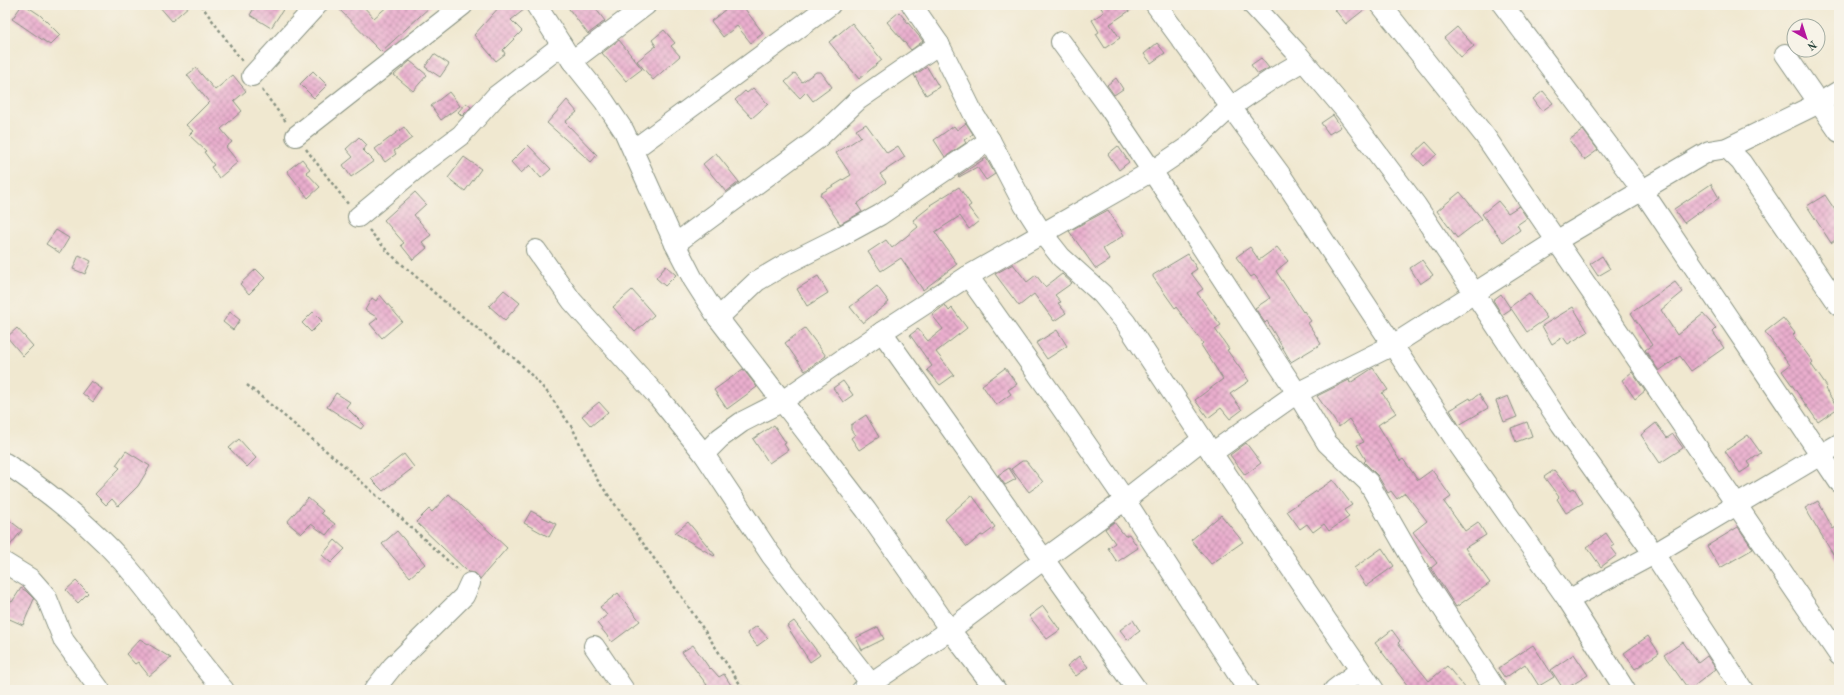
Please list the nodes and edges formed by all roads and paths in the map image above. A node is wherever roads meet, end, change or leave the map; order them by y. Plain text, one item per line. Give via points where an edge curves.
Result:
1 (201, 5) edge
2 (317, 5) edge
3 (463, 5) edge
4 (536, 5) edge
5 (646, 5) edge
6 (830, 5) edge
7 (912, 5) edge
8 (1156, 5) edge
9 (1253, 5) edge
10 (1382, 5) edge
11 (1503, 5) edge
12 (1061, 42) dead end
13 (939, 44) junction
14 (567, 53) junction
15 (1784, 54) dead end
16 (1303, 60) junction
17 (252, 76) junction
18 (1839, 91) edge
19 (1819, 103) junction
20 (1231, 107) junction
21 (1839, 132) edge
22 (296, 136) junction
23 (990, 140) junction
24 (1727, 148) junction
25 (633, 150) junction
26 (1152, 171) junction
27 (1642, 190) junction
28 (358, 217) junction
29 (1042, 233) junction
30 (1556, 241) junction
31 (676, 244) junction
32 (536, 250) dead end
33 (968, 276) junction
34 (1474, 293) junction
35 (1839, 305) edge
36 (718, 318) junction
37 (882, 332) junction
38 (1392, 344) junction
39 (247, 385) dead end
40 (1297, 393) junction
41 (782, 402) junction
42 (1839, 444) edge
43 (1207, 446) junction
44 (704, 454) junction
45 (1820, 455) junction
46 (5, 463) edge
47 (1839, 482) edge
48 (1125, 500) junction
49 (1737, 505) junction
50 (1654, 554) junction
51 (1043, 560) junction
52 (5, 563) edge
53 (470, 583) joint
54 (1568, 600) junction
55 (950, 630) junction
56 (594, 646) dead end
57 (1839, 655) edge
58 (1359, 671) junction
59 (870, 688) edge
60 (100, 690) edge
61 (224, 690) edge
62 (374, 690) edge
63 (624, 690) edge
64 (744, 690) edge
65 (996, 690) edge
66 (1137, 690) edge
67 (1248, 690) edge
68 (1334, 690) edge
69 (1374, 690) edge
70 (1496, 690) edge
71 (1625, 690) edge
72 (1743, 690) edge

1 - 17 path
2 - 17 street
3 - 22 street
4 - 14 street
5 - 14 street
6 - 25 street
7 - 13 street
8 - 20 street
9 - 16 street
10 - 30 street via 1486,136
11 - 27 street
12 - 26 street
13 - 23 street via 974,115
13 - 31 street via 858,100 816,140
14 - 25 street via 604,101
14 - 28 street via 496,96 461,135
15 - 19 street
16 - 20 street
16 - 34 street via 1345,110 1416,205
17 - 22 path
18 - 19 street
19 - 21 street
19 - 24 street
20 - 26 street via 1189,146
20 - 38 street via 1280,174
22 - 28 path
23 - 29 street via 1024,205
23 - 36 street via 880,215 757,281
24 - 27 street via 1709,151
24 - 35 street via 1741,162
25 - 31 street
26 - 29 street
26 - 40 street
27 - 30 street
27 - 45 street
28 - 64 path via 388,252 520,363 548,393 573,429 596,478 684,600
29 - 33 street
29 - 43 street via 1061,257 1102,294 1126,323
30 - 34 street
30 - 49 street
31 - 36 street via 693,279
32 - 44 street via 572,301 659,398
33 - 37 street
33 - 48 street
34 - 38 street
34 - 50 street via 1561,424
36 - 41 street
37 - 41 street
37 - 51 street
38 - 40 street
38 - 54 street via 1458,444
39 - 53 path via 342,464
40 - 43 street
40 - 70 street via 1326,443 1368,482 1423,578
41 - 44 street via 742,422
41 - 55 street via 866,510
42 - 45 street
43 - 48 street
43 - 58 street
44 - 59 street via 771,555
45 - 47 street
45 - 49 street
46 - 61 street via 80,520 122,560 197,660
48 - 51 street
48 - 67 street
49 - 50 street
49 - 57 street
50 - 54 street
50 - 72 street
51 - 55 street
51 - 66 street
52 - 60 street via 31,580 46,596 64,641
53 - 62 street via 464,596 393,666
54 - 71 street
55 - 59 street
55 - 65 street
56 - 63 street
58 - 68 street
58 - 69 street

